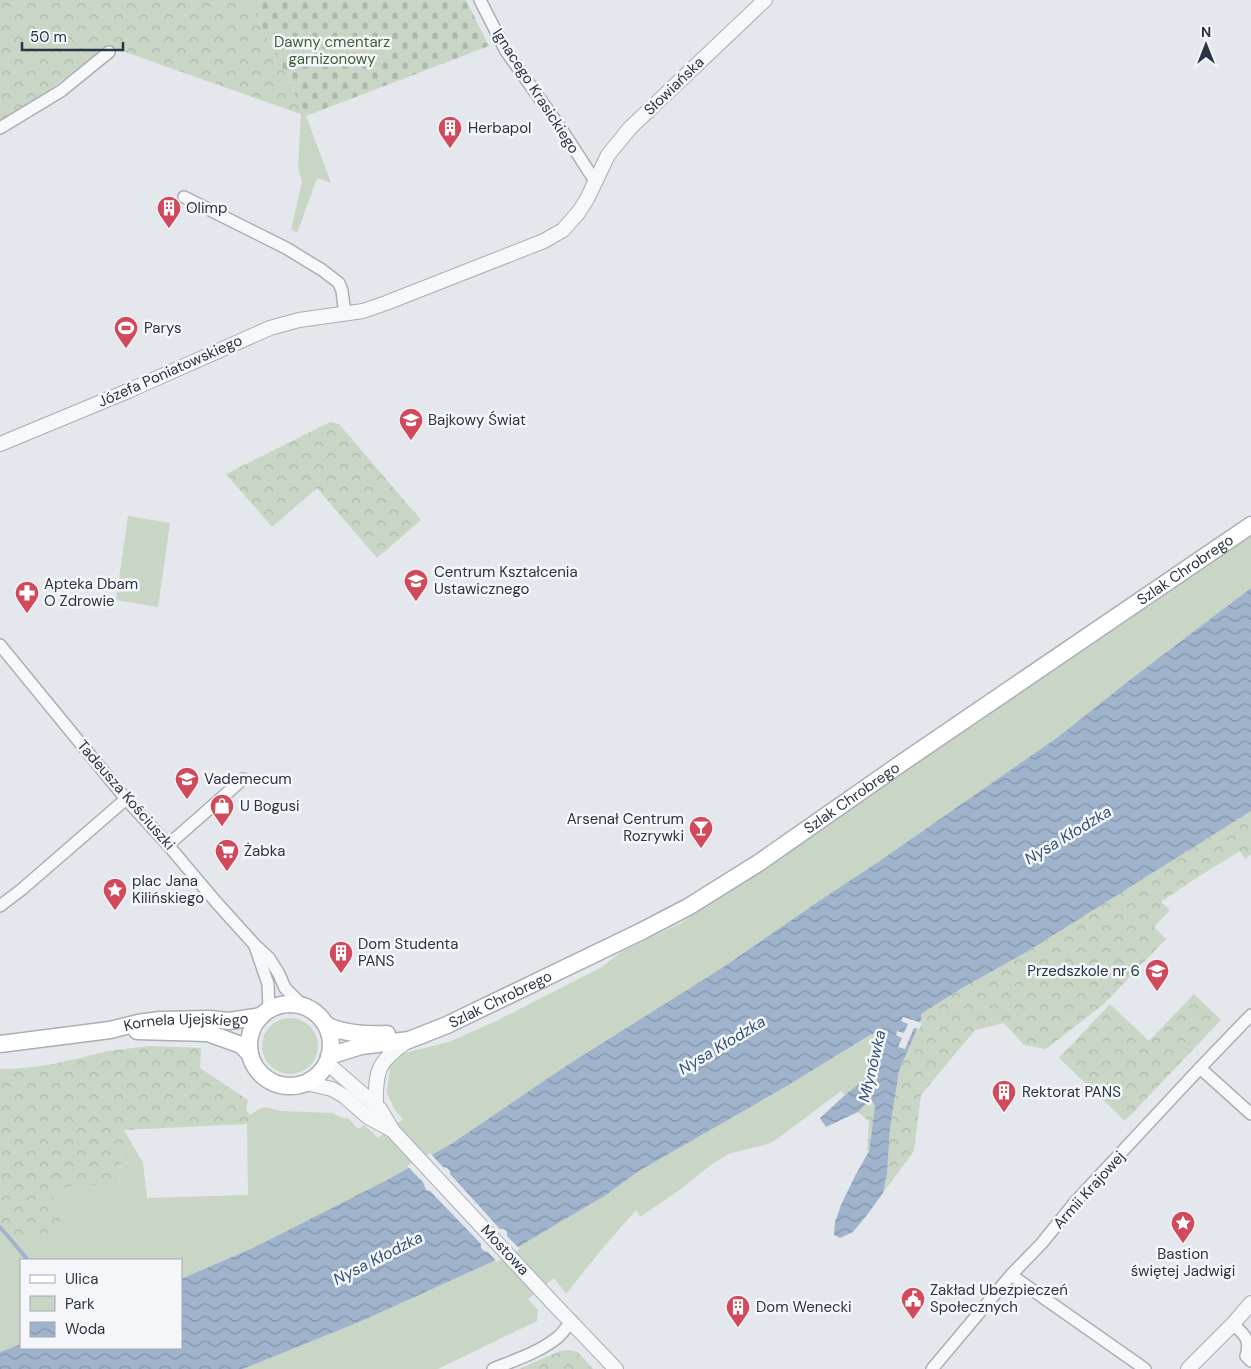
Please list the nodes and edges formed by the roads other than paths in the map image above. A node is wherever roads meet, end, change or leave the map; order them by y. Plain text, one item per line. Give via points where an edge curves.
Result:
1 (480, 0) edge
2 (765, 0) edge
3 (109, 52) dead end
4 (0, 128) edge
5 (595, 181) junction
6 (184, 197) dead end
7 (345, 314) junction
8 (2, 440) edge
9 (1251, 525) edge
10 (0, 645) edge
11 (243, 779) dead end
12 (126, 799) junction
13 (168, 845) junction
14 (0, 906) edge
15 (254, 944) junction
16 (302, 1006) junction
17 (265, 1013) junction
18 (1251, 1015) edge
19 (326, 1025) junction
20 (110, 1030) junction
21 (429, 1032) junction
22 (409, 1040) junction
23 (0, 1044) edge
24 (250, 1054) junction
25 (328, 1060) junction
26 (1200, 1068) junction
27 (306, 1083) junction
28 (376, 1105) junction
29 (1251, 1114) edge
30 (382, 1121) junction
31 (1011, 1275) junction
32 (1251, 1303) edge
33 (572, 1321) junction
34 (1233, 1324) junction
35 (1251, 1361) edge
36 (493, 1369) edge
37 (616, 1369) edge
38 (932, 1369) edge
39 (1144, 1369) edge
40 (1188, 1369) edge

1 - 5 street, Ignacego Krasickiego via 506,51
2 - 5 street, Słowiańska via 630,128 608,155
3 - 4 street via 61,91
5 - 7 street, Józefa Poniatowskiego via 578,213 563,230 544,241 386,303
6 - 7 street via 286,248 322,270 339,283
7 - 8 street, Józefa Poniatowskiego via 298,320 270,328 128,391
9 - 21 main road, Szlak Chrobrego via 708,895 642,931
10 - 12 street, Tadeusza Kościuszki
11 - 13 street
12 - 13 street, Tadeusza Kościuszki
12 - 14 street
13 - 15 street, Tadeusza Kościuszki
15 - 16 street, Tadeusza Kościuszki via 269,958 285,988
15 - 17 street, Tadeusza Kościuszki via 268,984
16 - 17 main road via 285,1005
16 - 19 main road via 316,1013
17 - 20 main road, Kornela Ujejskiego via 229,1021 160,1020
17 - 24 main road via 252,1030
18 - 26 street, Armii Krajowej
19 - 21 main road, Szlak Chrobrego via 336,1030 370,1034
19 - 25 main road via 331,1040
20 - 23 main road, Kornela Ujejskiego
20 - 24 main road, Kornela Ujejskiego via 208,1033 241,1046
21 - 22 main road, Szlak Chrobrego
22 - 25 main road, Szlak Chrobrego via 361,1046
22 - 28 street via 382,1064 377,1076
24 - 27 main road via 260,1073 269,1080 287,1086
25 - 27 main road via 322,1071
25 - 28 street, Mostowa
26 - 29 street
26 - 31 street, Armii Krajowej
27 - 30 street, Mostowa via 332,1089 368,1117
28 - 30 street, Mostowa
30 - 33 street, Mostowa
31 - 38 street, Armii Krajowej
31 - 39 street
32 - 34 street
33 - 36 street via 560,1336 549,1343
33 - 37 street, Mostowa
34 - 35 street via 1249,1342 1246,1356
34 - 40 street

